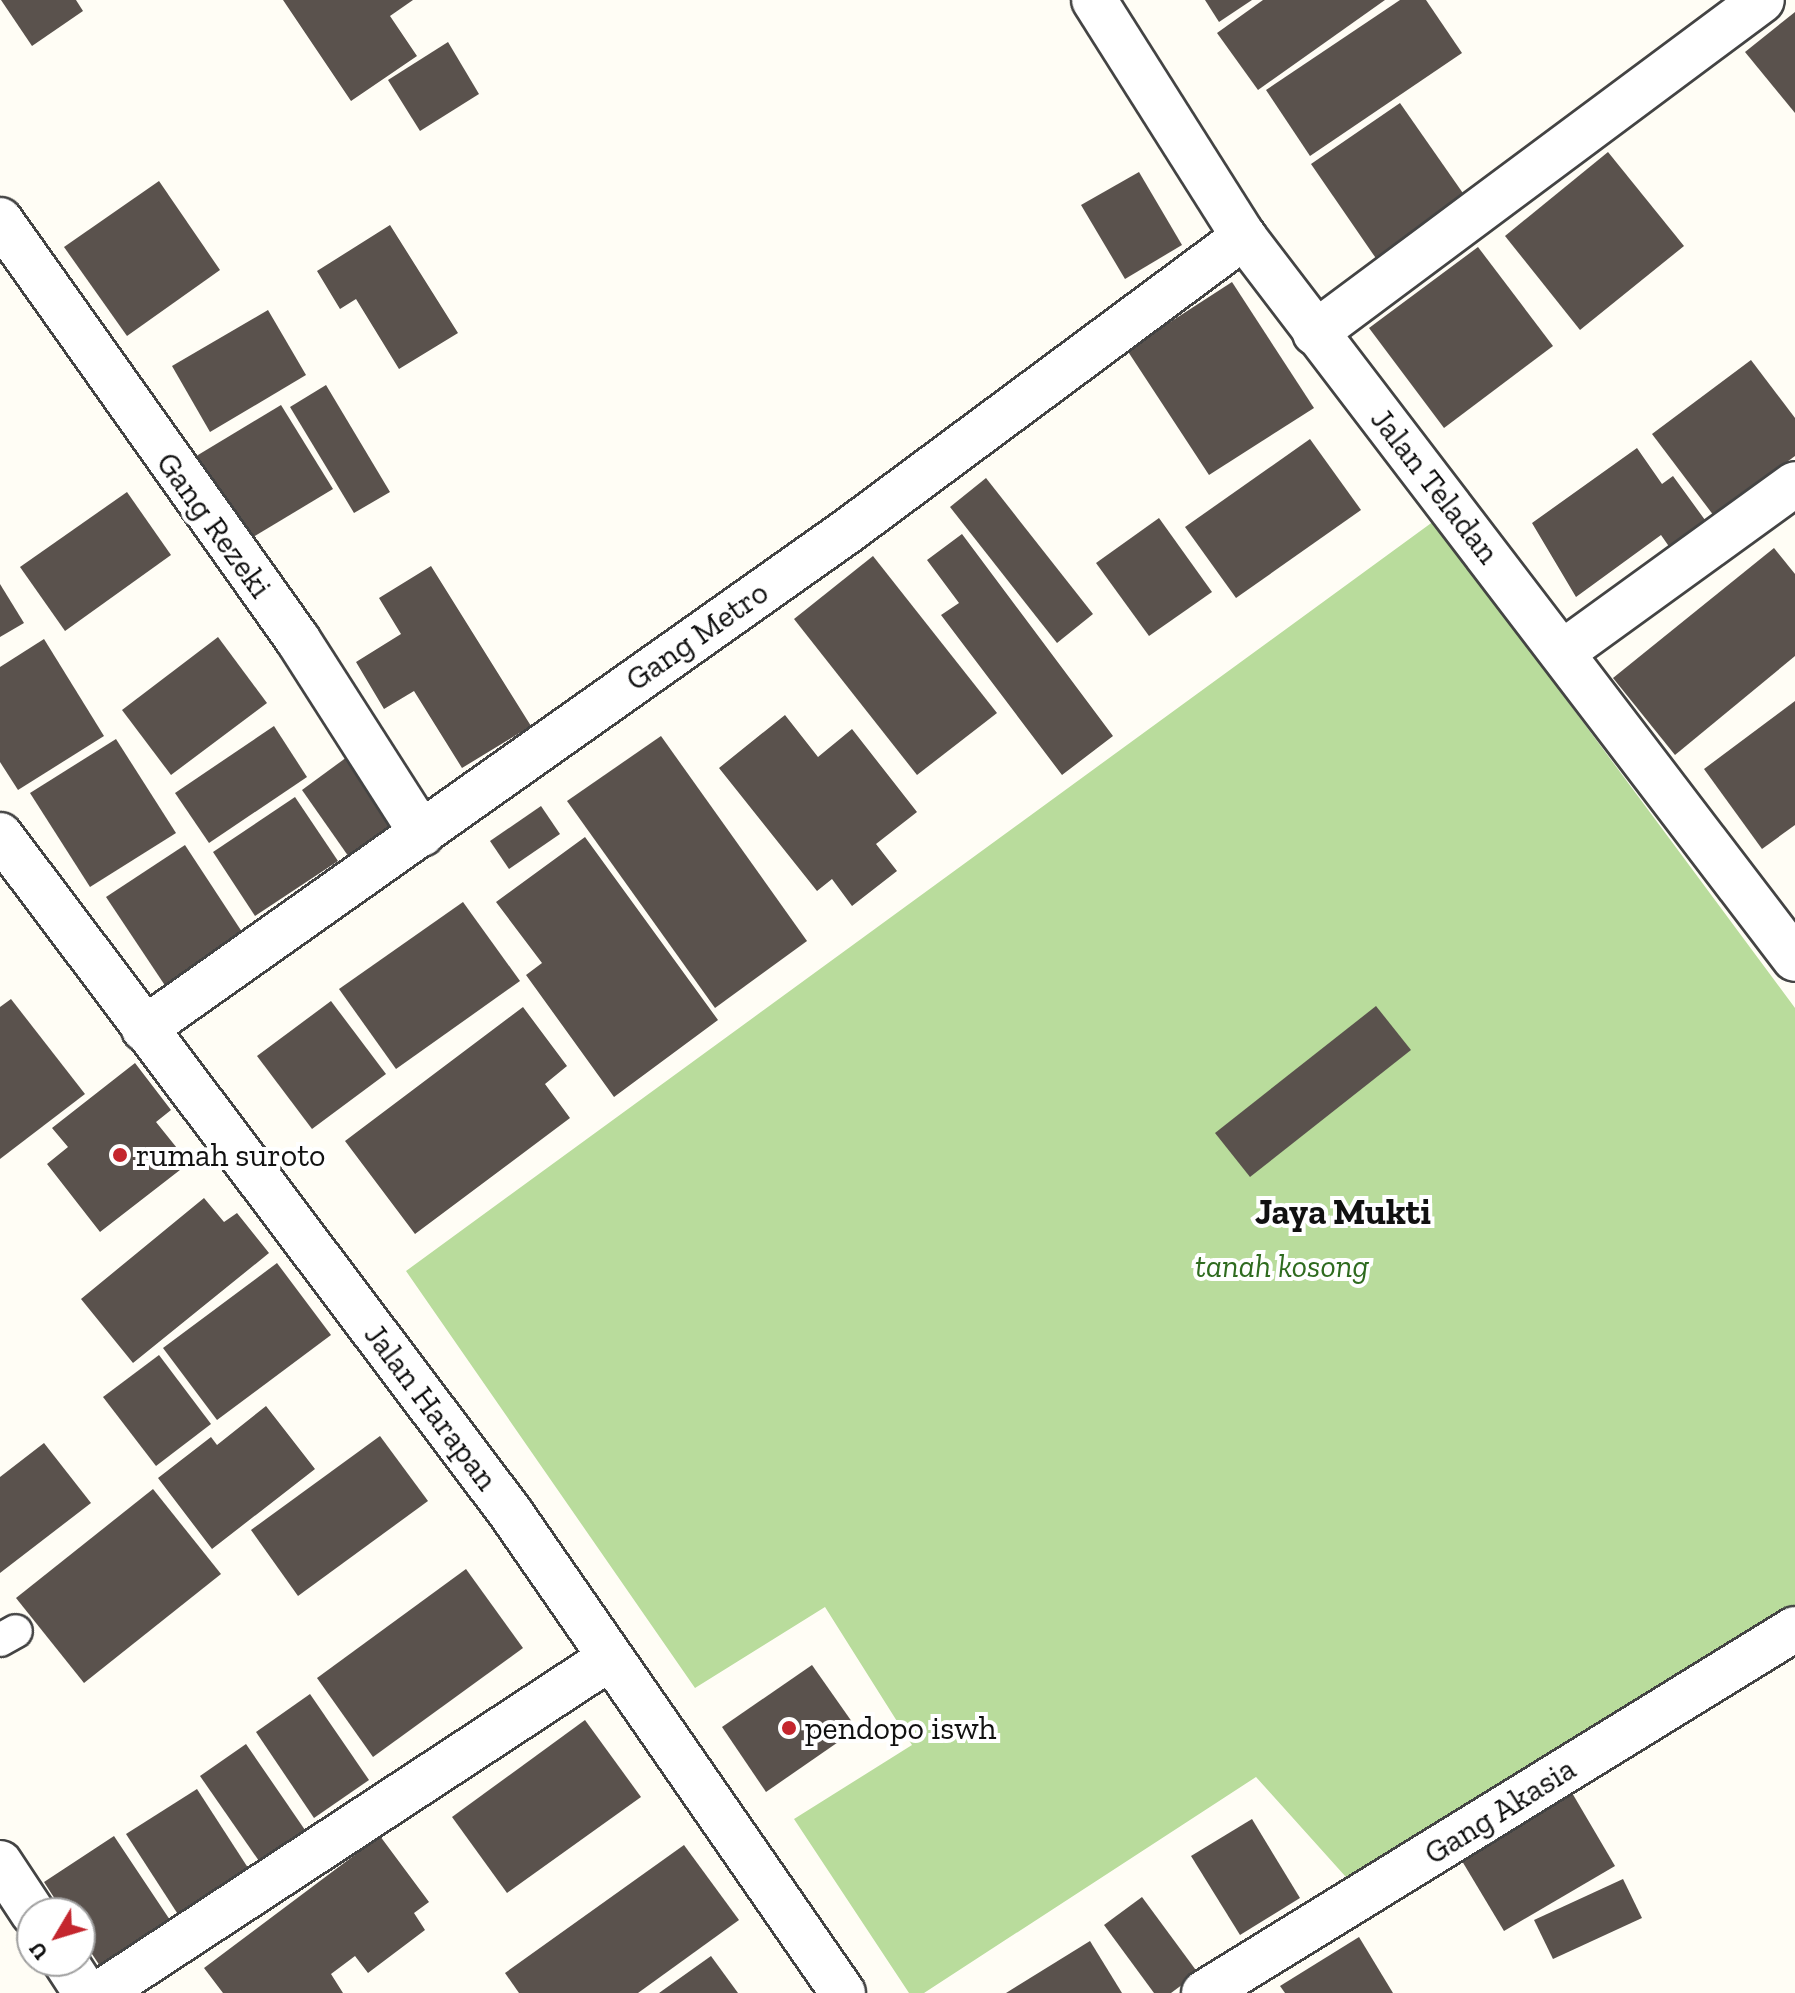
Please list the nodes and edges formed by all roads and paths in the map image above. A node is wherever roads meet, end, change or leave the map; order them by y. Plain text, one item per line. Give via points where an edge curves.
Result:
1 (1094, 0) edge
2 (1762, 0) edge
3 (0, 220) edge
4 (1244, 237) junction
5 (1315, 333) junction
6 (1795, 484) edge
7 (1563, 652) junction
8 (422, 834) junction
9 (0, 835) edge
10 (1795, 959) edge
11 (144, 1029) junction
12 (1795, 1629) edge
13 (607, 1660) junction
14 (0, 1863) edge
15 (22, 1897) edge
16 (100, 1993) edge
17 (843, 1993) edge
18 (1204, 1993) edge

1 - 4 street, Jalan Teladan
2 - 5 street
3 - 8 street, Gang Rezeki via 298,640
4 - 5 street, Jalan Teladan
4 - 8 street, Gang Metro via 849,530
5 - 7 street, Jalan Teladan
6 - 7 street
7 - 10 street, Jalan Teladan
8 - 11 street, Gang Metro
9 - 11 street, Jalan Harapan
11 - 13 street, Jalan Harapan via 510,1512
12 - 18 street, Gang Akasia
13 - 16 street
13 - 17 street, Jalan Harapan
14 - 15 street

